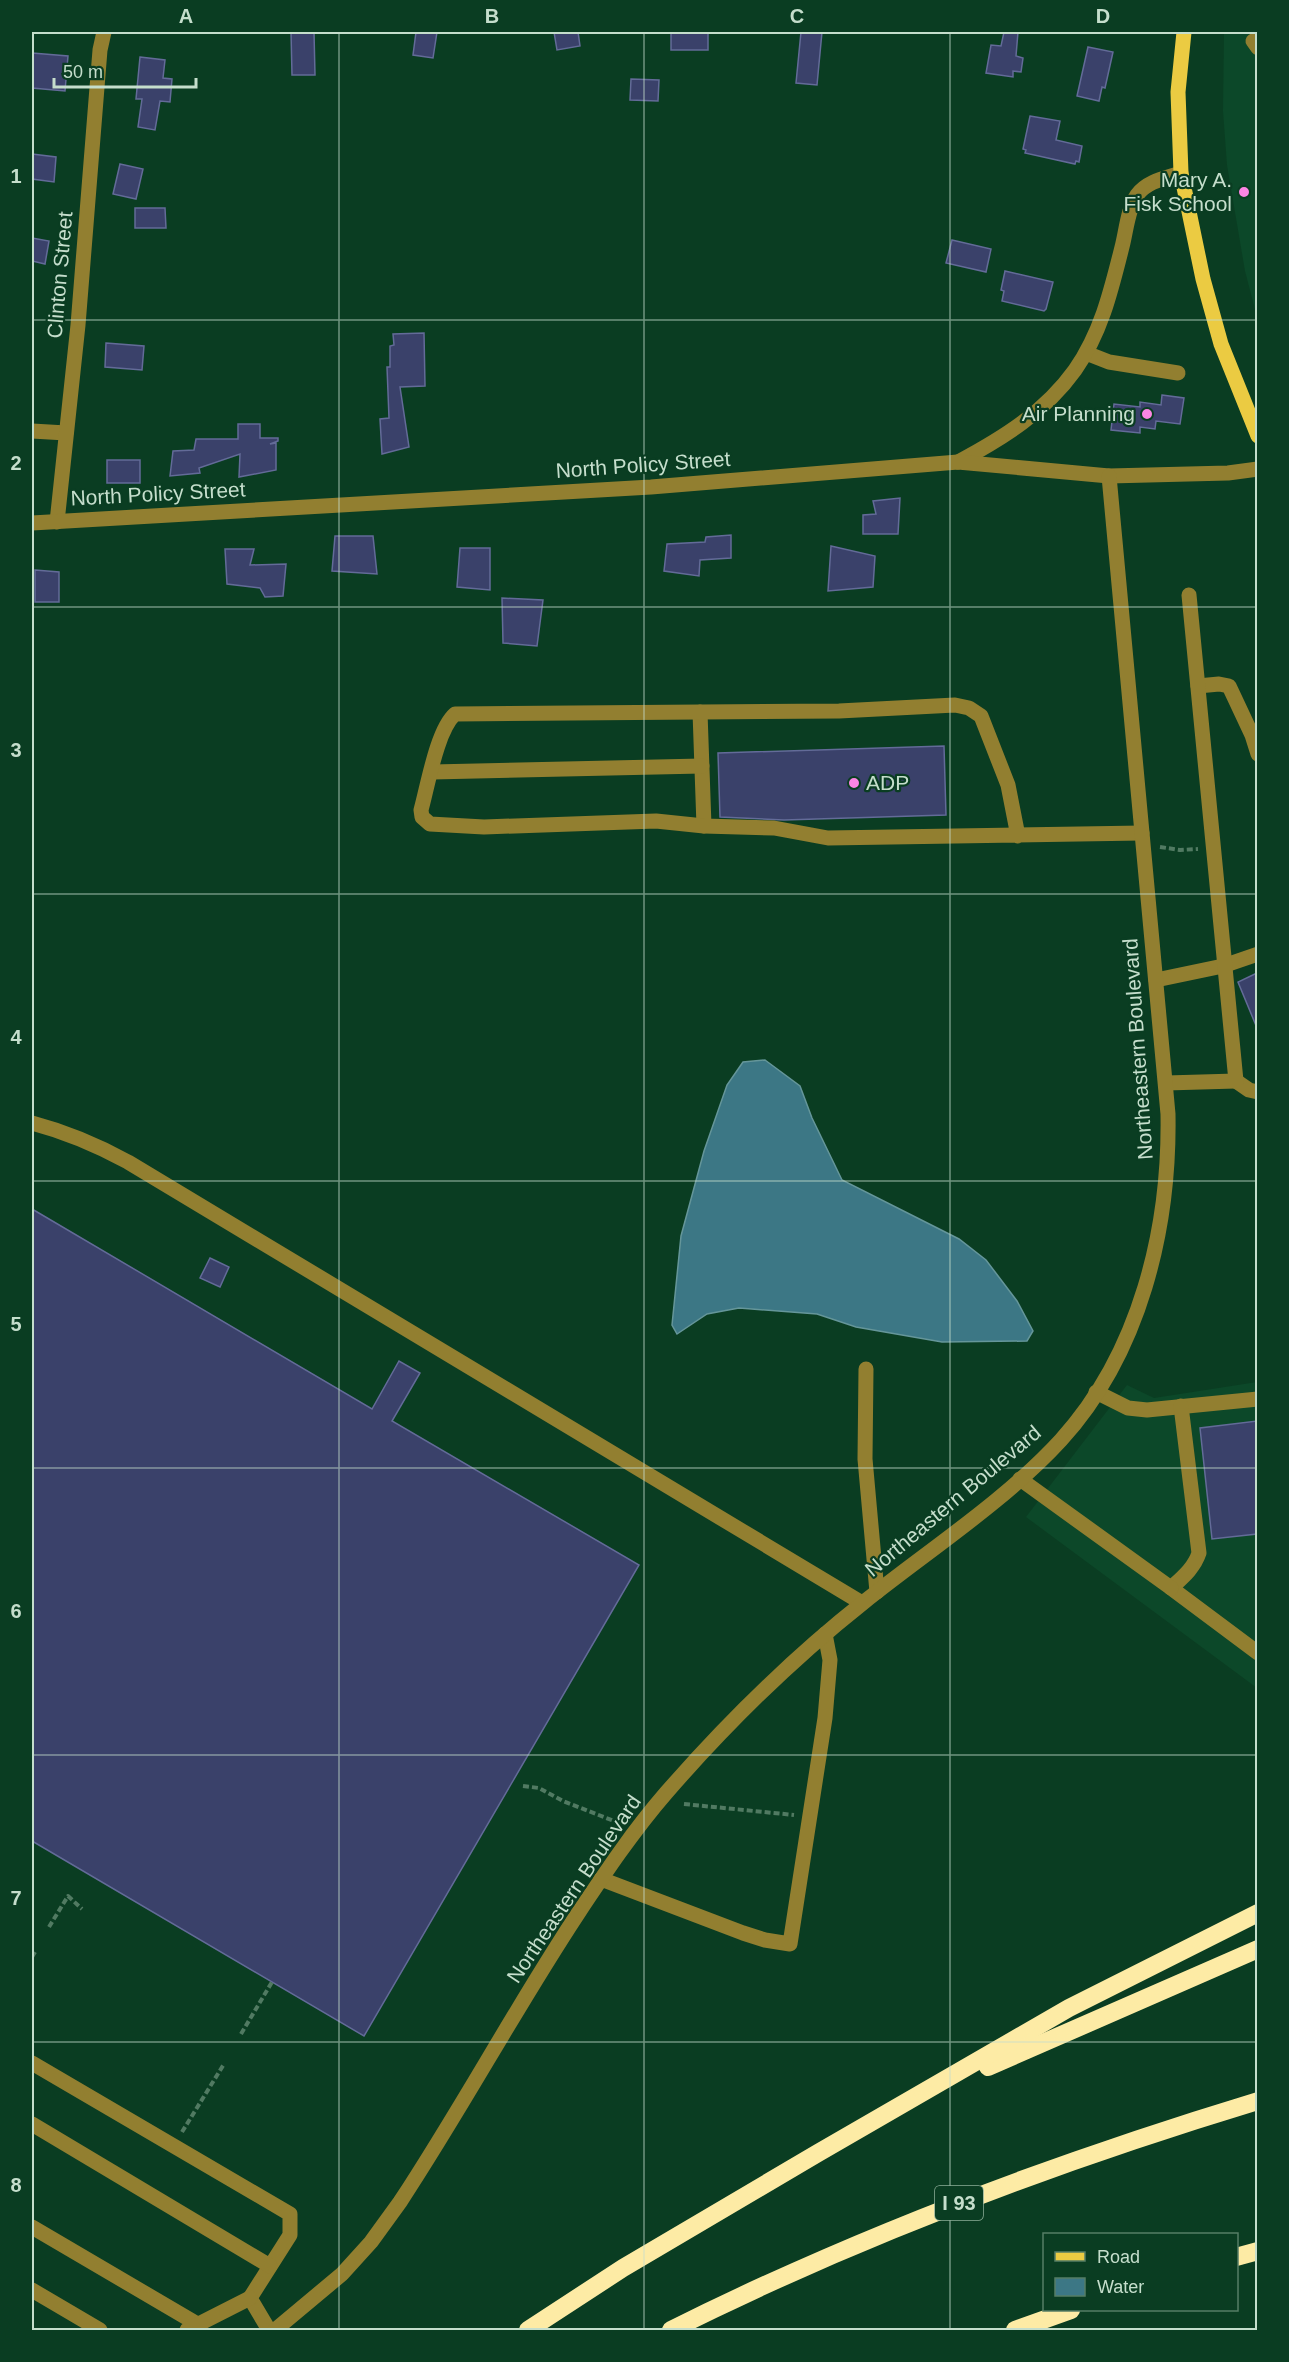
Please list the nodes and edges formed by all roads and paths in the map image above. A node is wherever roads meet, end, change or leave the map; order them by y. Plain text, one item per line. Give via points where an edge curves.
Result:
1 (104, 32) edge
2 (1184, 32) edge
3 (1181, 173) junction
4 (1086, 353) junction
5 (1178, 373) dead end
6 (32, 431) edge
7 (66, 433) junction
8 (1257, 436) edge
9 (958, 462) junction
10 (1257, 470) edge
11 (1109, 476) junction
12 (57, 522) junction
13 (32, 524) edge
14 (1189, 595) dead end
15 (1198, 686) junction
16 (700, 712) junction
17 (1257, 754) edge
18 (702, 766) junction
19 (432, 772) junction
20 (704, 826) junction
21 (1142, 833) junction
22 (1018, 836) junction
23 (1160, 847) dead end
24 (1180, 849) dead end
25 (1257, 954) edge
26 (1223, 966) junction
27 (1156, 980) junction
28 (1236, 1082) junction
29 (1166, 1083) junction
30 (1257, 1092) edge
31 (32, 1123) edge
32 (866, 1369) dead end
33 (1096, 1392) junction
34 (1257, 1399) edge
35 (1181, 1406) junction
36 (1020, 1479) junction
37 (1172, 1588) junction
38 (877, 1592) junction
39 (862, 1603) junction
40 (825, 1634) junction
41 (1257, 1653) edge
42 (523, 1786) dead end
43 (684, 1804) dead end
44 (782, 1813) dead end
45 (619, 1823) dead end
46 (601, 1879) junction
47 (82, 1909) dead end
48 (1257, 1913) edge
49 (49, 1927) dead end
50 (1257, 1949) edge
51 (35, 1952) dead end
52 (32, 1957) edge
53 (272, 1982) dead end
54 (241, 2034) dead end
55 (32, 2063) edge
56 (224, 2064) dead end
57 (1257, 2101) edge
58 (32, 2124) edge
59 (180, 2135) dead end
60 (818, 2152) junction
61 (32, 2227) edge
62 (1257, 2251) edge
63 (1238, 2256) edge
64 (270, 2266) junction
65 (32, 2290) edge
66 (250, 2298) junction
67 (1068, 2311) edge
68 (193, 2328) edge
69 (100, 2331) edge
70 (269, 2331) edge
71 (275, 2331) edge
72 (528, 2331) edge
73 (671, 2331) edge
74 (1015, 2331) edge

1 - 7 street, Clinton Street
2 - 3 main road via 1178,92
3 - 4 street via 1156,181 1138,195 1106,307
3 - 8 main road via 1221,344
4 - 5 street via 1109,362
4 - 9 street via 1030,418
6 - 7 street
7 - 12 street, Clinton Street
9 - 11 street, North Policy Street
9 - 12 street, North Policy Street via 651,487
10 - 11 street, North Policy Street
11 - 21 street, Northeastern Boulevard
12 - 13 street, North Policy Street
14 - 15 street
15 - 17 street via 1228,686
15 - 26 street
16 - 18 street
16 - 19 street via 455,714 443,733
16 - 22 street via 955,705 969,708 981,716 1008,785
18 - 19 street
18 - 20 street
19 - 20 street via 421,810 422,818 430,824 484,827 656,821
20 - 22 street via 774,828 828,838
21 - 22 street
21 - 27 street, Northeastern Boulevard
23 - 24 path
25 - 26 street
26 - 27 street
26 - 28 street
27 - 29 street, Northeastern Boulevard
28 - 29 street
28 - 30 street
29 - 33 street, Northeastern Boulevard via 1169,1144 1158,1236 1143,1295 1116,1358
31 - 39 street via 93,1143 128,1162
32 - 38 street via 865,1459
33 - 35 street via 1137,1409
33 - 36 street, Northeastern Boulevard via 1062,1438
34 - 35 street
35 - 37 street via 1199,1553 1195,1564
36 - 37 street
36 - 38 street, Northeastern Boulevard
37 - 41 street
38 - 39 street, Northeastern Boulevard
39 - 40 street, Northeastern Boulevard
40 - 46 street, Northeastern Boulevard via 757,1694 705,1749
40 - 46 street via 830,1660 825,1718 790,1944 743,1934
42 - 45 path via 539,1788 568,1804
43 - 44 path
46 - 71 street, Northeastern Boulevard via 400,2202 342,2274
47 - 49 path via 68,1896
48 - 60 highway via 1070,2008
50 - 60 highway via 957,2080
51 - 52 path
53 - 54 path
55 - 64 street via 290,2214 290,2235
56 - 59 path
57 - 73 highway, I 93 via 1128,2142 931,2214
58 - 64 street
60 - 72 highway via 623,2268
61 - 68 street
62 - 63 highway
64 - 66 street
65 - 69 street
66 - 68 street
66 - 70 street
67 - 74 highway

